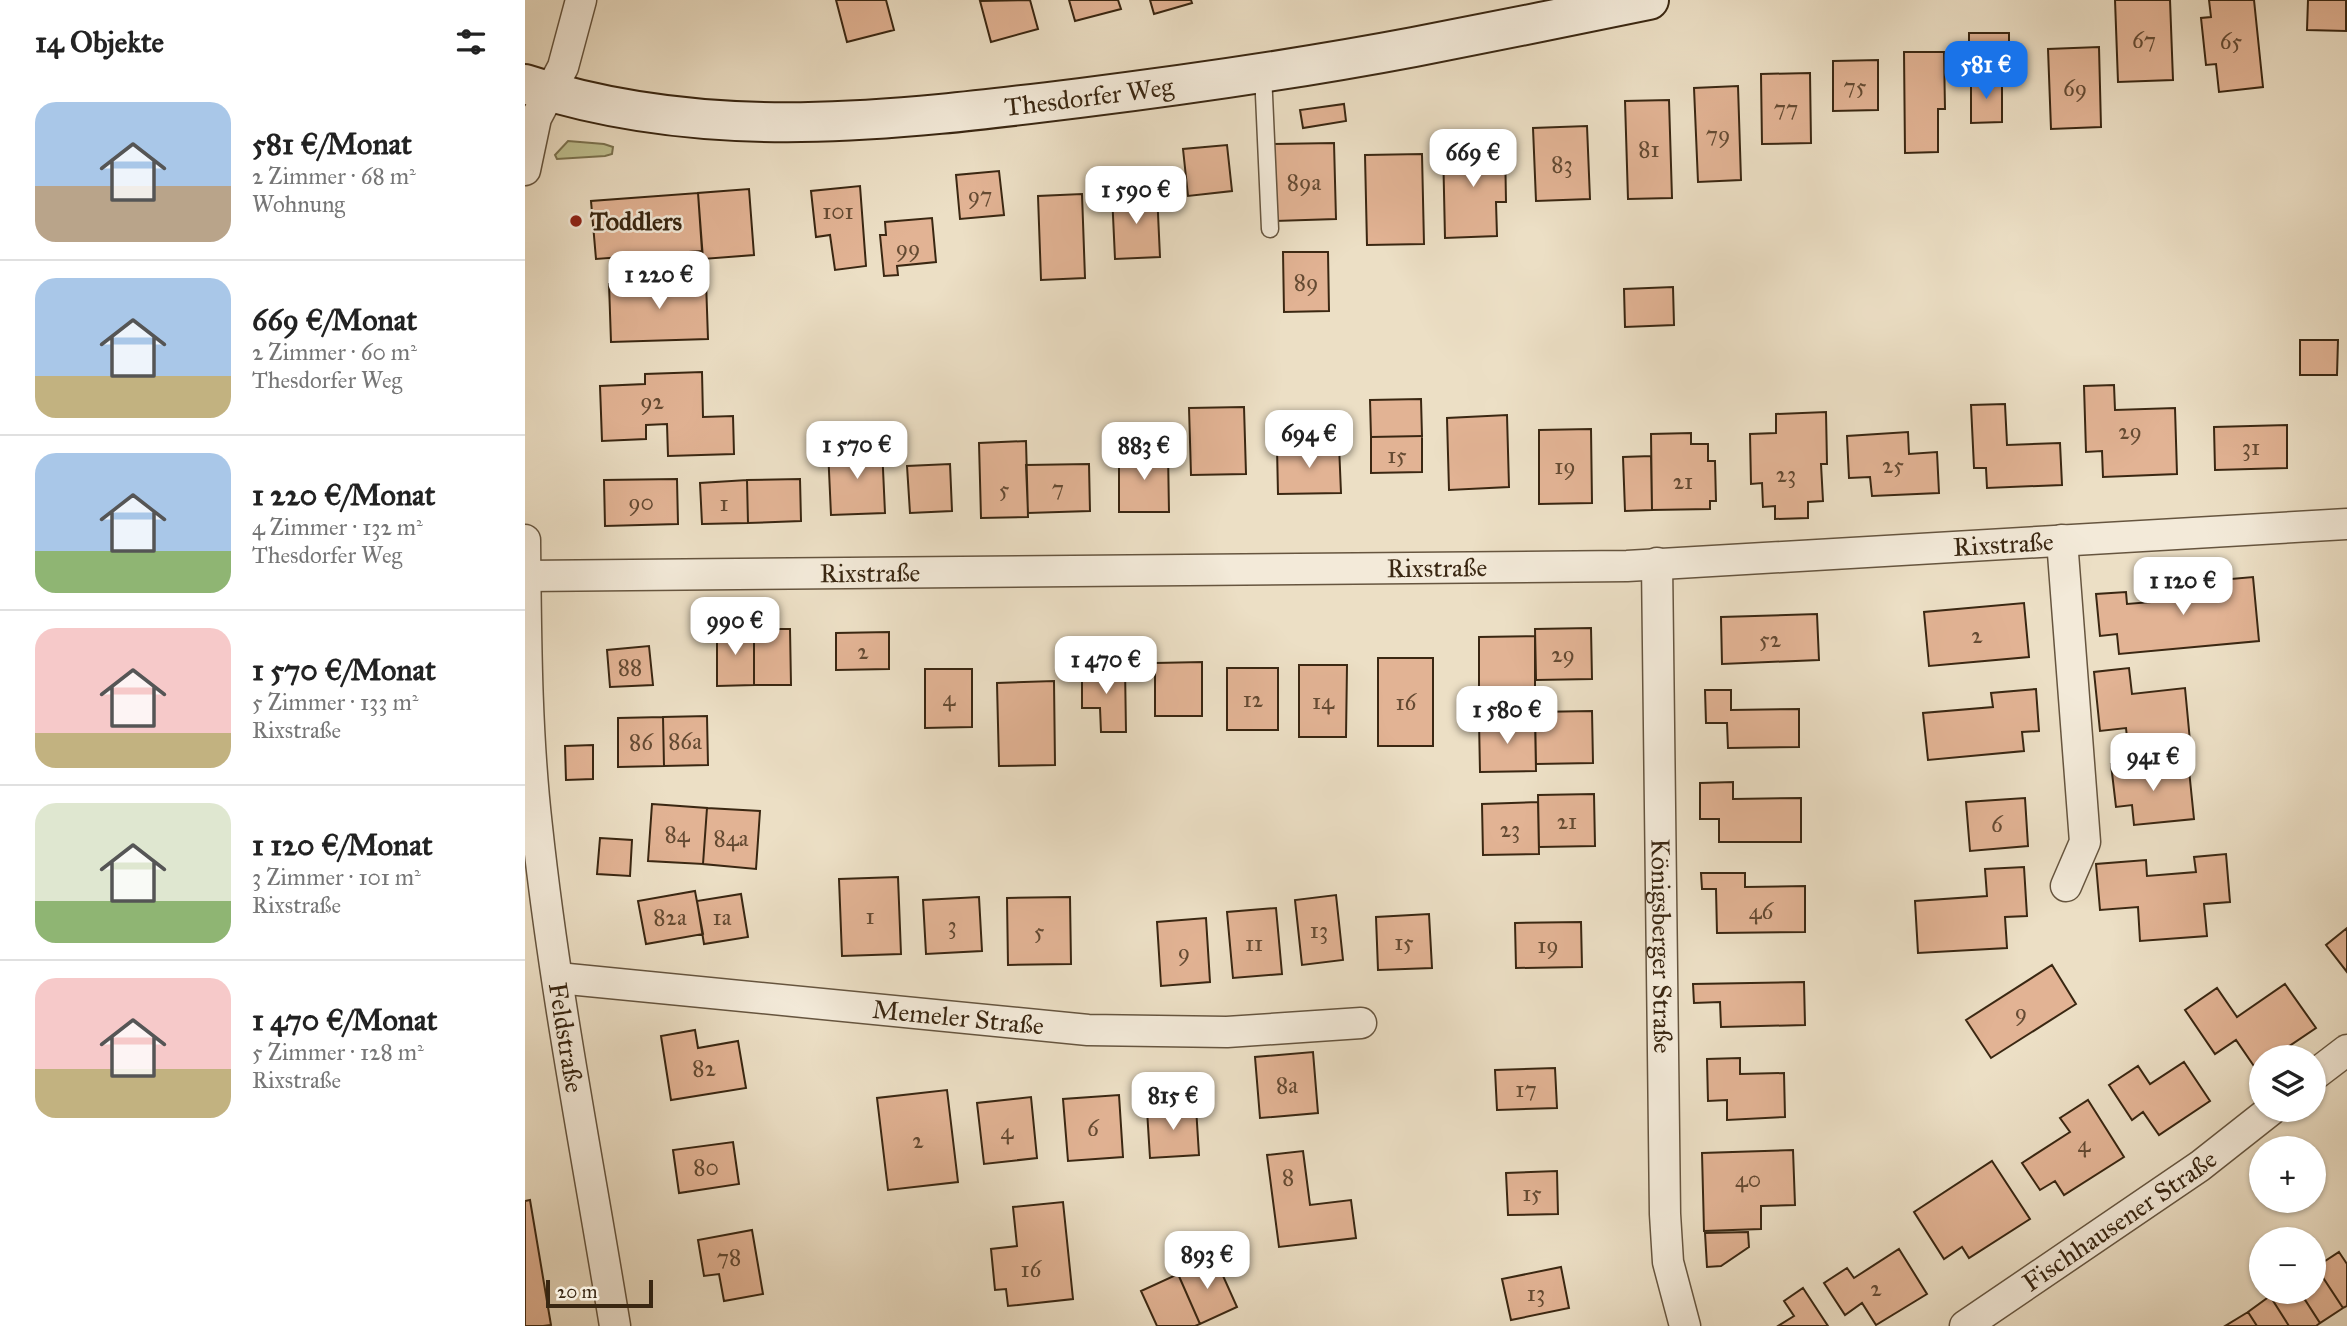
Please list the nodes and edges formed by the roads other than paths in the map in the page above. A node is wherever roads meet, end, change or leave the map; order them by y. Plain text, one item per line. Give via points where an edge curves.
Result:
1 (582, 0) edge
2 (1649, 0) edge
3 (1263, 72) junction
4 (538, 88) edge
5 (525, 170) edge
6 (1269, 229) dead end
7 (2347, 524) edge
8 (525, 540) edge
9 (2062, 540) junction
10 (1657, 563) junction
11 (525, 576) edge
12 (525, 677) edge
13 (2066, 886) dead end
14 (558, 978) junction
15 (1361, 1023) dead end
16 (2347, 1050) edge
17 (2326, 1066) edge
18 (2256, 1122) edge
19 (614, 1326) edge
20 (1685, 1326) edge
21 (1965, 1326) edge

1 - 4 street via 563,67
2 - 3 street, Thesdorfer Weg via 1412,48
3 - 4 street, Thesdorfer Weg via 968,112 789,124 632,112
3 - 6 lane
4 - 5 street
7 - 9 street, Rixstraße
8 - 11 street, Feldstraße
9 - 10 street, Rixstraße
9 - 13 street via 2085,842
10 - 11 street, Rixstraße
10 - 20 street, Königsberger Straße via 1665,1214 1668,1262
11 - 12 street, Feldstraße
12 - 14 street, Feldstraße via 537,826
14 - 15 street, Memeler Straße via 1088,1030 1227,1032
14 - 19 street, Feldstraße
16 - 17 street
18 - 21 street, Fischhausener Straße via 2200,1167

